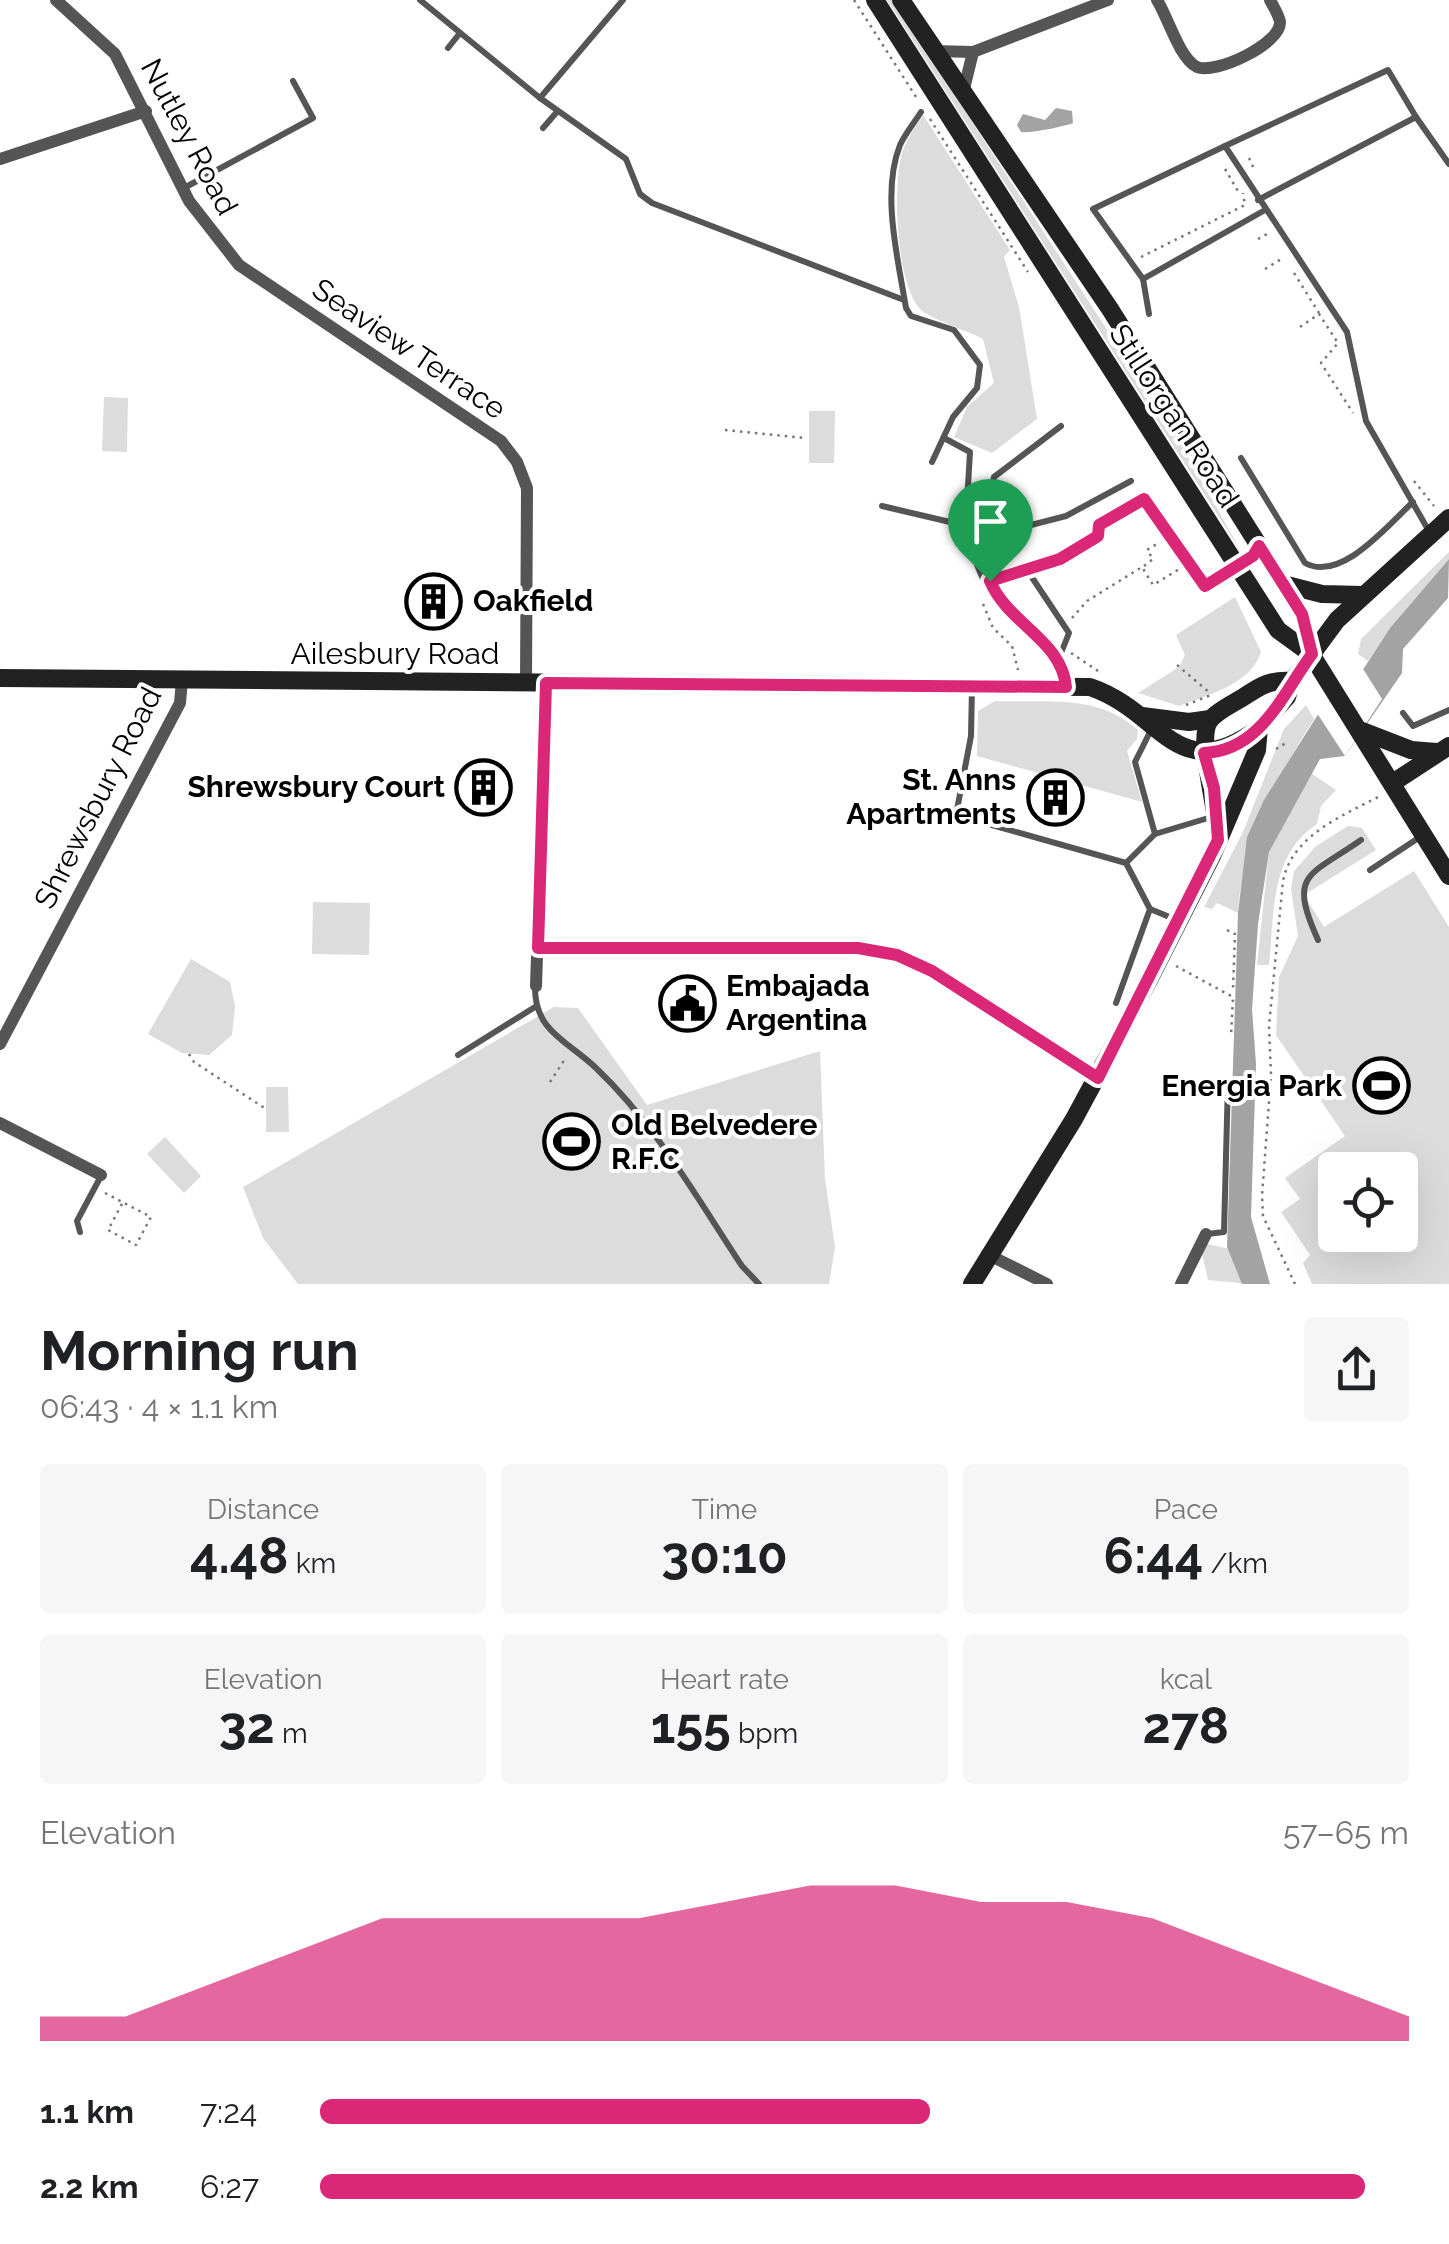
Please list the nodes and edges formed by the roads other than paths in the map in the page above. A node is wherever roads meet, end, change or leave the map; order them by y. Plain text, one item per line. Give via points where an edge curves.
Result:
1 (56, 0) edge
2 (420, 0) edge
3 (622, 0) edge
4 (875, 0) edge
5 (901, 0) edge
6 (1104, 0) edge
7 (1157, 0) edge
8 (1270, 0) edge
9 (460, 33) junction
10 (448, 48) dead end
11 (934, 50) junction
12 (973, 52) junction
13 (293, 81) dead end
14 (963, 94) junction
15 (540, 98) junction
16 (146, 111) junction
17 (556, 112) junction
18 (920, 112) dead end
19 (1416, 117) junction
20 (543, 128) dead end
21 (1224, 146) junction
22 (0, 159) edge
23 (1449, 164) edge
24 (184, 188) junction
25 (1258, 200) junction
26 (1264, 210) junction
27 (233, 258) joint
28 (1143, 279) junction
29 (904, 300) junction
30 (1148, 314) dead end
31 (1061, 426) dead end
32 (944, 438) junction
33 (1241, 458) dead end
34 (932, 462) dead end
35 (1130, 481) dead end
36 (1413, 502) junction
37 (967, 504) joint
38 (882, 506) dead end
39 (1449, 518) edge
40 (968, 526) junction
41 (996, 534) junction
42 (1431, 534) junction
43 (974, 542) junction
44 (1259, 546) junction
45 (1238, 566) junction
46 (1025, 567) junction
47 (990, 581) junction
48 (1284, 584) junction
49 (1364, 596) junction
50 (1312, 654) junction
51 (1059, 658) junction
52 (0, 678) edge
53 (182, 680) junction
54 (1292, 681) junction
55 (526, 682) junction
56 (546, 683) junction
57 (972, 686) junction
58 (1066, 687) junction
59 (1449, 710) edge
60 (1403, 712) dead end
61 (1210, 719) junction
62 (1147, 722) junction
63 (1260, 728) junction
64 (1361, 731) junction
65 (1443, 749) edge
66 (1204, 753) junction
67 (1394, 782) junction
68 (1217, 816) junction
69 (1155, 834) junction
70 (1424, 834) junction
71 (1218, 840) junction
72 (1361, 840) dead end
73 (1126, 863) junction
74 (1370, 870) dead end
75 (1449, 876) edge
76 (1150, 909) junction
77 (1179, 921) junction
78 (1318, 940) dead end
79 (538, 948) junction
80 (536, 986) joint
81 (1116, 1003) dead end
82 (535, 1007) junction
83 (0, 1044) edge
84 (458, 1056) dead end
85 (1098, 1078) junction
86 (1228, 1080) dead end
87 (0, 1123) edge
88 (98, 1181) joint
89 (80, 1232) dead end
90 (1206, 1234) joint
91 (987, 1254) junction
92 (759, 1284) edge
93 (972, 1284) edge
94 (1046, 1284) edge
95 (1181, 1284) edge

1 - 16 street, Nutley Road via 115,54
2 - 9 lane
3 - 15 lane
4 - 45 main road, Stillorgan Road
5 - 11 main road, Stillorgan Road
6 - 12 street
7 - 8 street via 1189,61 1215,69 1276,35 1280,22
9 - 10 lane
9 - 15 lane
11 - 12 street
11 - 14 main road, Stillorgan Road
12 - 14 street
13 - 24 lane via 312,118
14 - 44 main road, Stillorgan Road via 1110,309
15 - 17 lane
16 - 22 street
16 - 24 street, Nutley Road
17 - 20 lane
17 - 29 lane via 626,159 640,194 652,203
18 - 29 lane via 900,146 894,184
19 - 21 lane via 1388,70
19 - 23 lane
19 - 25 lane
21 - 25 lane
21 - 28 lane via 1093,209
24 - 27 street, Nutley Road
25 - 26 lane
26 - 28 lane
26 - 36 lane via 1347,332 1366,421
27 - 55 street, Seaview Terrace via 501,442 517,462 527,488
28 - 30 lane
29 - 32 lane via 910,316 954,330 980,364 977,388
31 - 41 lane via 994,477 989,499
32 - 34 lane
32 - 37 lane via 970,452
33 - 36 lane via 1313,568 1334,567
35 - 41 lane via 1066,516
36 - 42 lane
37 - 40 street
38 - 40 lane
39 - 42 main road
40 - 43 street
41 - 43 lane
42 - 49 main road
43 - 47 street
44 - 45 main road
44 - 48 main road, Stillorgan Road
45 - 46 lane via 1205,586 1144,499 1060,559
45 - 50 main road, Stillorgan Road via 1278,630
46 - 47 lane
46 - 51 lane via 1069,633
47 - 51 street via 1006,612
48 - 49 main road
48 - 50 main road, Stillorgan Road via 1302,614
49 - 50 main road
50 - 54 main road
50 - 64 main road
51 - 58 street
52 - 53 main road, Ailesbury Road
53 - 55 main road, Ailesbury Road
53 - 83 street, Shrewsbury Road via 180,703
54 - 61 main road via 1274,680
54 - 63 main road
55 - 56 main road, Ailesbury Road
56 - 57 main road, Ailesbury Road
56 - 79 street
57 - 58 main road, Ailesbury Road
57 - 73 lane via 972,736 956,815
58 - 62 main road, Ailesbury Road via 1106,693
59 - 60 lane via 1413,726
61 - 62 main road, Ailesbury Road
61 - 66 main road
62 - 66 main road, Ailesbury Road
62 - 69 lane via 1135,762
63 - 66 main road via 1230,749
63 - 71 main road
64 - 65 main road via 1411,750
64 - 67 main road
65 - 67 main road
66 - 68 main road
67 - 70 main road
68 - 69 lane
68 - 71 main road
69 - 73 lane
70 - 74 lane
70 - 75 main road
71 - 77 main road
72 - 78 lane via 1302,888
73 - 76 lane
76 - 77 lane
76 - 81 lane
77 - 85 main road
79 - 80 street
79 - 85 street via 858,948 897,955
80 - 82 lane
82 - 84 lane
82 - 92 lane via 551,1033 595,1066 650,1127
85 - 91 main road
86 - 90 lane via 1224,1232
87 - 88 street
88 - 89 lane via 76,1221
90 - 95 street
91 - 93 main road
91 - 94 street

